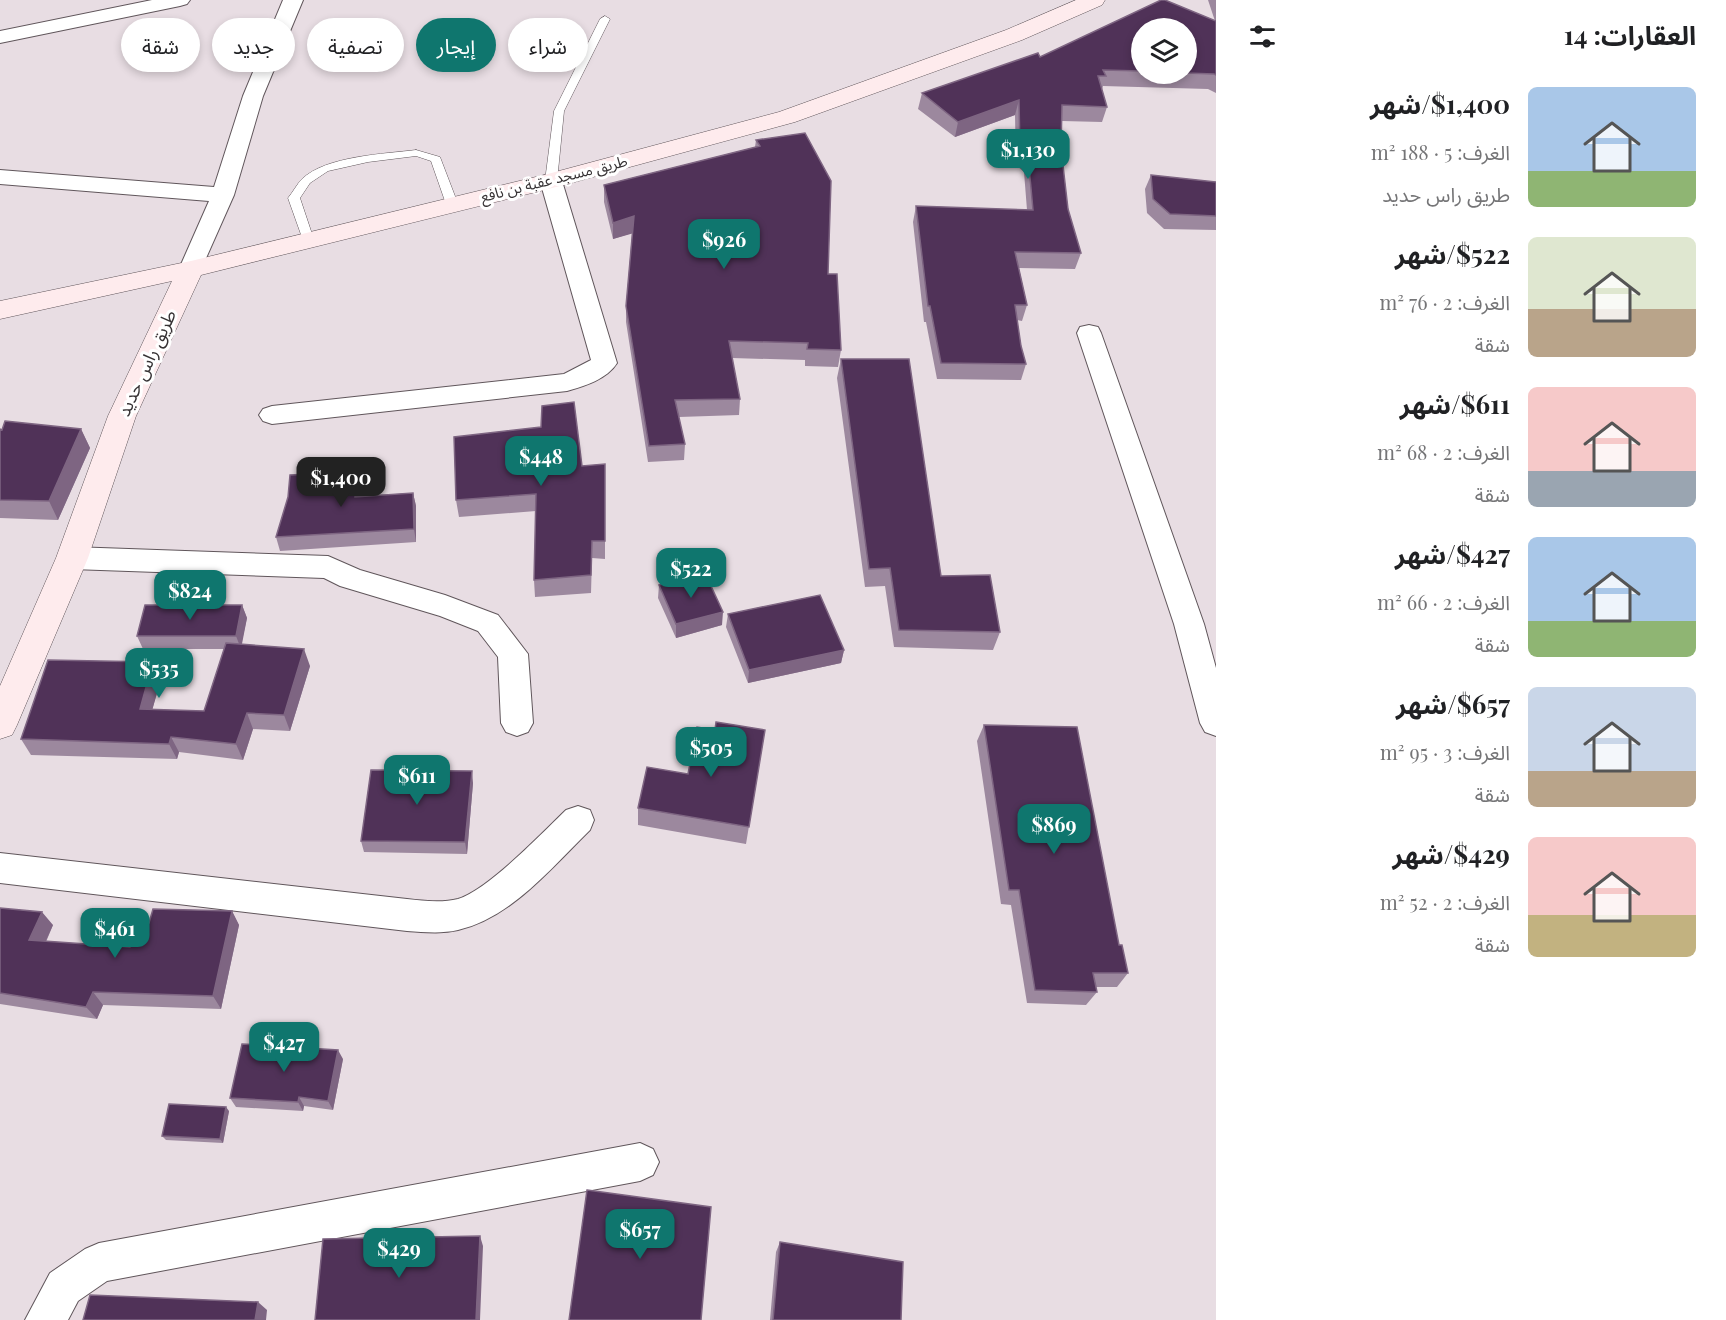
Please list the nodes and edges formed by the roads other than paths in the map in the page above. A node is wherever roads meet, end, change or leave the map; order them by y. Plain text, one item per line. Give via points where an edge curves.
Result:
1 (180, 0) edge
2 (293, 0) edge
3 (1094, 0) edge
4 (605, 19) dead end
5 (0, 37) edge
6 (0, 177) edge
7 (552, 181) junction
8 (223, 195) junction
9 (452, 204) junction
10 (308, 240) junction
11 (191, 269) junction
12 (0, 310) edge
13 (1089, 333) dead end
14 (272, 415) dead end
15 (72, 558) junction
16 (517, 723) dead end
17 (1216, 723) edge
18 (0, 725) edge
19 (578, 820) dead end
20 (0, 868) edge
21 (640, 1162) dead end
22 (45, 1320) edge

1 - 5 street
2 - 8 street, طريق راس حديد via 253,96
3 - 7 street, طريق مسجد عقبة بن نافع via 939,64 787,117
4 - 7 lane via 559,111
6 - 8 street
7 - 9 street, طريق مسجد عقبة بن نافع
7 - 14 street via 604,363 567,382
8 - 11 street, طريق راس حديد
9 - 10 street, طريق مسجد عقبة بن نافع
9 - 10 lane via 436,159 416,153 324,169 306,181 294,198
10 - 11 street, طريق مسجد عقبة بن نافع
11 - 12 street, طريق مسجد عقبة بن نافع
11 - 15 street, طريق راس حديد via 122,416
13 - 17 street via 1189,624
15 - 16 street via 328,567 350,578 445,606 488,623 513,654
15 - 18 street, طريق راس حديد
19 - 20 street via 492,897 468,911 449,916 407,915
21 - 22 street via 99,1263 64,1287

